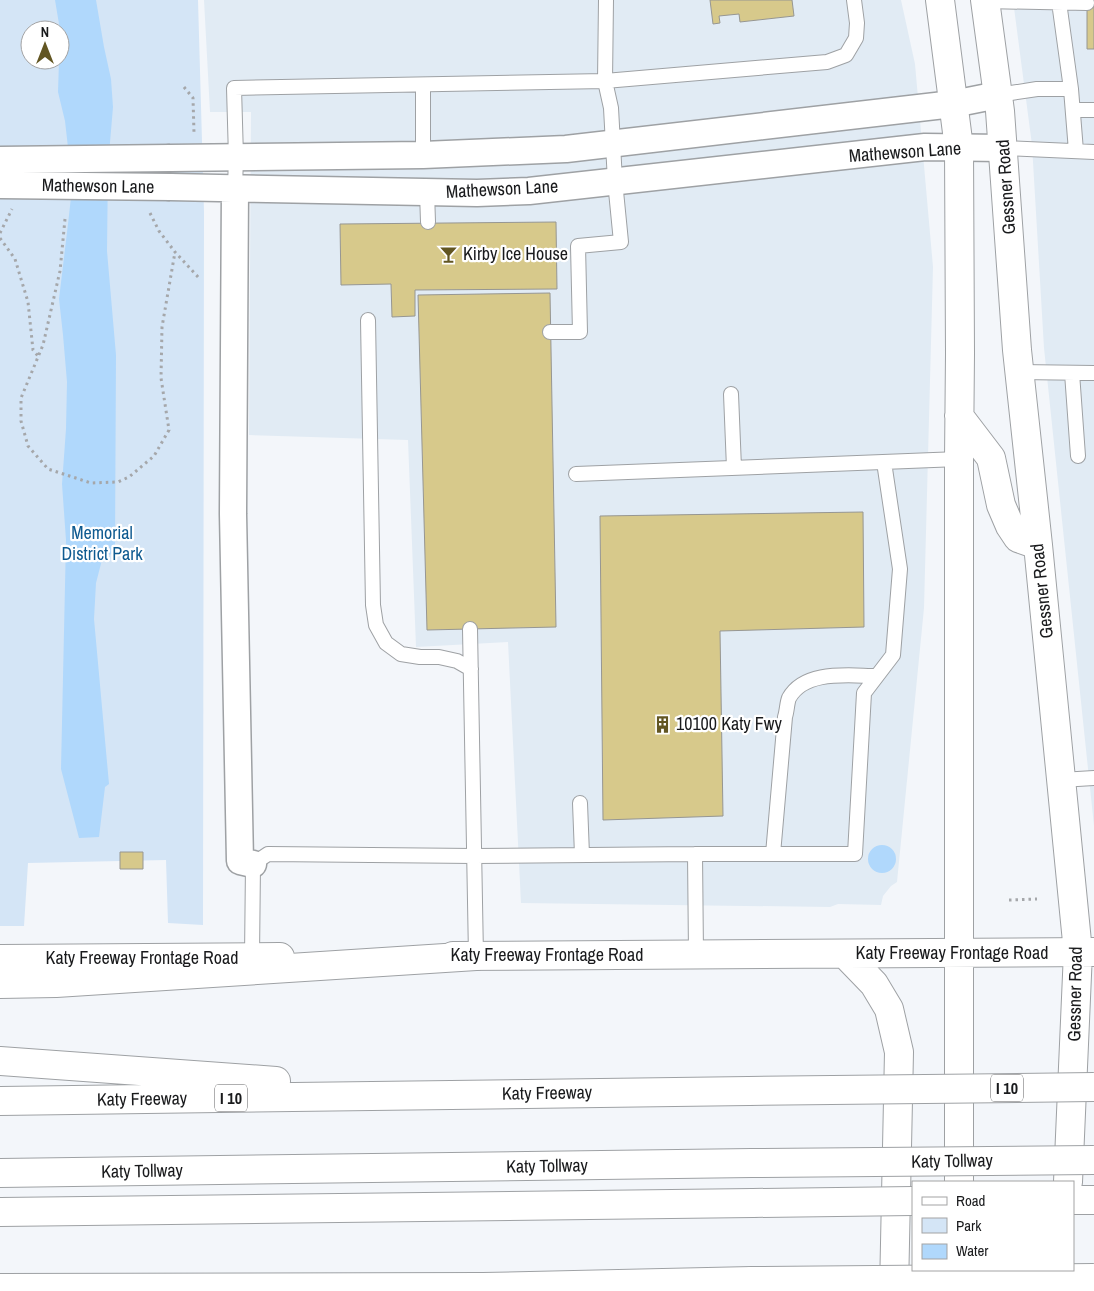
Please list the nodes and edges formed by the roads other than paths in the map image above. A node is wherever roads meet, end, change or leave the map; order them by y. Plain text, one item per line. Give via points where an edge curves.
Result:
1 (606, 0) edge
2 (854, 0) edge
3 (940, 0) edge
4 (985, 0) edge
5 (1059, 2) junction
6 (1087, 3) dead end
7 (605, 81) junction
8 (423, 85) junction
9 (1071, 89) junction
10 (998, 95) junction
11 (953, 104) junction
12 (1073, 110) junction
13 (1094, 110) edge
14 (613, 143) junction
15 (959, 148) junction
16 (1003, 148) junction
17 (1076, 151) junction
18 (1094, 152) edge
19 (423, 155) junction
20 (236, 157) junction
21 (0, 160) edge
22 (615, 181) junction
23 (0, 185) edge
24 (235, 188) junction
25 (427, 192) junction
26 (428, 222) dead end
27 (368, 320) dead end
28 (550, 332) dead end
29 (1019, 372) junction
30 (1072, 373) junction
31 (1094, 373) edge
32 (731, 394) dead end
33 (959, 416) junction
34 (1078, 456) dead end
35 (959, 459) junction
36 (884, 462) junction
37 (734, 468) junction
38 (576, 474) dead end
39 (1038, 545) junction
40 (470, 629) dead end
41 (471, 669) junction
42 (877, 676) junction
43 (1094, 778) edge
44 (1061, 780) junction
45 (580, 803) dead end
46 (695, 854) junction
47 (773, 854) junction
48 (582, 855) junction
49 (474, 856) junction
50 (253, 864) junction
51 (1086, 952) edge
52 (959, 953) junction
53 (696, 954) junction
54 (845, 954) junction
55 (476, 956) junction
56 (252, 957) junction
57 (0, 959) edge
58 (0, 984) edge
59 (0, 1061) edge
60 (1094, 1087) edge
61 (462, 1094) junction
62 (0, 1101) edge
63 (1094, 1160) edge
64 (0, 1173) edge
65 (959, 1181) edge
66 (1068, 1181) edge
67 (1074, 1200) edge
68 (1094, 1200) edge
69 (912, 1201) edge
70 (0, 1212) edge
71 (959, 1271) edge
72 (1064, 1271) edge
73 (1094, 1278) edge
74 (483, 1287) junction
75 (0, 1288) edge
76 (449, 1291) edge
77 (894, 1291) edge
78 (959, 1291) edge
79 (1063, 1291) edge

1 - 7 lane
2 - 7 lane via 856,38 846,55 827,62
3 - 11 main road
4 - 5 lane
4 - 10 main road, Gessner Road
5 - 6 lane
5 - 9 lane
7 - 8 lane
7 - 14 lane
8 - 19 lane
8 - 20 lane via 234,88
9 - 10 lane via 1037,89
9 - 12 lane
10 - 11 street, Mathewson Lane
10 - 16 main road, Gessner Road
11 - 14 street, Mathewson Lane
11 - 15 main road
12 - 13 lane
12 - 17 lane
14 - 19 street, Mathewson Lane via 566,149
14 - 22 lane
15 - 16 street, Mathewson Lane
15 - 22 street, Mathewson Lane via 925,147
15 - 33 main road
16 - 17 lane
16 - 29 main road, Gessner Road
17 - 18 lane
19 - 20 street, Mathewson Lane
20 - 21 street, Mathewson Lane, bridge
20 - 24 lane
22 - 25 street, Mathewson Lane via 529,191
22 - 28 lane via 621,242 578,246 580,332
23 - 24 street, Mathewson Lane, bridge
24 - 25 street, Mathewson Lane
24 - 50 street via 233,514 240,861
25 - 26 lane
27 - 41 lane via 376,626 386,643 401,654 439,657 457,661
29 - 30 lane
29 - 39 main road, Gessner Road
30 - 31 lane
30 - 34 lane
32 - 37 lane
33 - 35 main road
33 - 39 main road via 991,458 1001,505 1010,526 1018,538
35 - 36 lane
35 - 52 main road
36 - 37 lane
36 - 42 lane via 900,569 893,655
37 - 38 lane
39 - 44 main road, Gessner Road
40 - 41 lane
41 - 49 lane
42 - 47 lane via 816,678 798,685 789,699
42 - 47 lane via 864,693 855,854
43 - 44 lane
44 - 51 main road, Gessner Road
45 - 48 lane
46 - 47 lane
46 - 48 lane
46 - 53 lane
48 - 49 lane
49 - 50 lane via 268,854
49 - 55 lane
50 - 56 lane
51 - 52 main road, Katy Freeway Frontage Road
51 - 66 main road, Gessner Road
52 - 54 main road, Katy Freeway Frontage Road
52 - 65 main road
53 - 54 main road, Katy Freeway Frontage Road
53 - 55 main road, Katy Freeway Frontage Road
54 - 77 main road via 874,984 889,1008 899,1052
55 - 56 main road, Katy Freeway Frontage Road
55 - 58 main road
56 - 57 main road, Katy Freeway Frontage Road
59 - 61 main road
60 - 61 main road, Katy Freeway / I 10, bridge
61 - 62 main road, Katy Freeway / I 10
63 - 64 main road, Katy Tollway, bridge
67 - 68 main road
69 - 70 main road, bridge
71 - 78 main road
72 - 79 main road
73 - 74 main road, bridge
74 - 75 main road
74 - 76 main road

